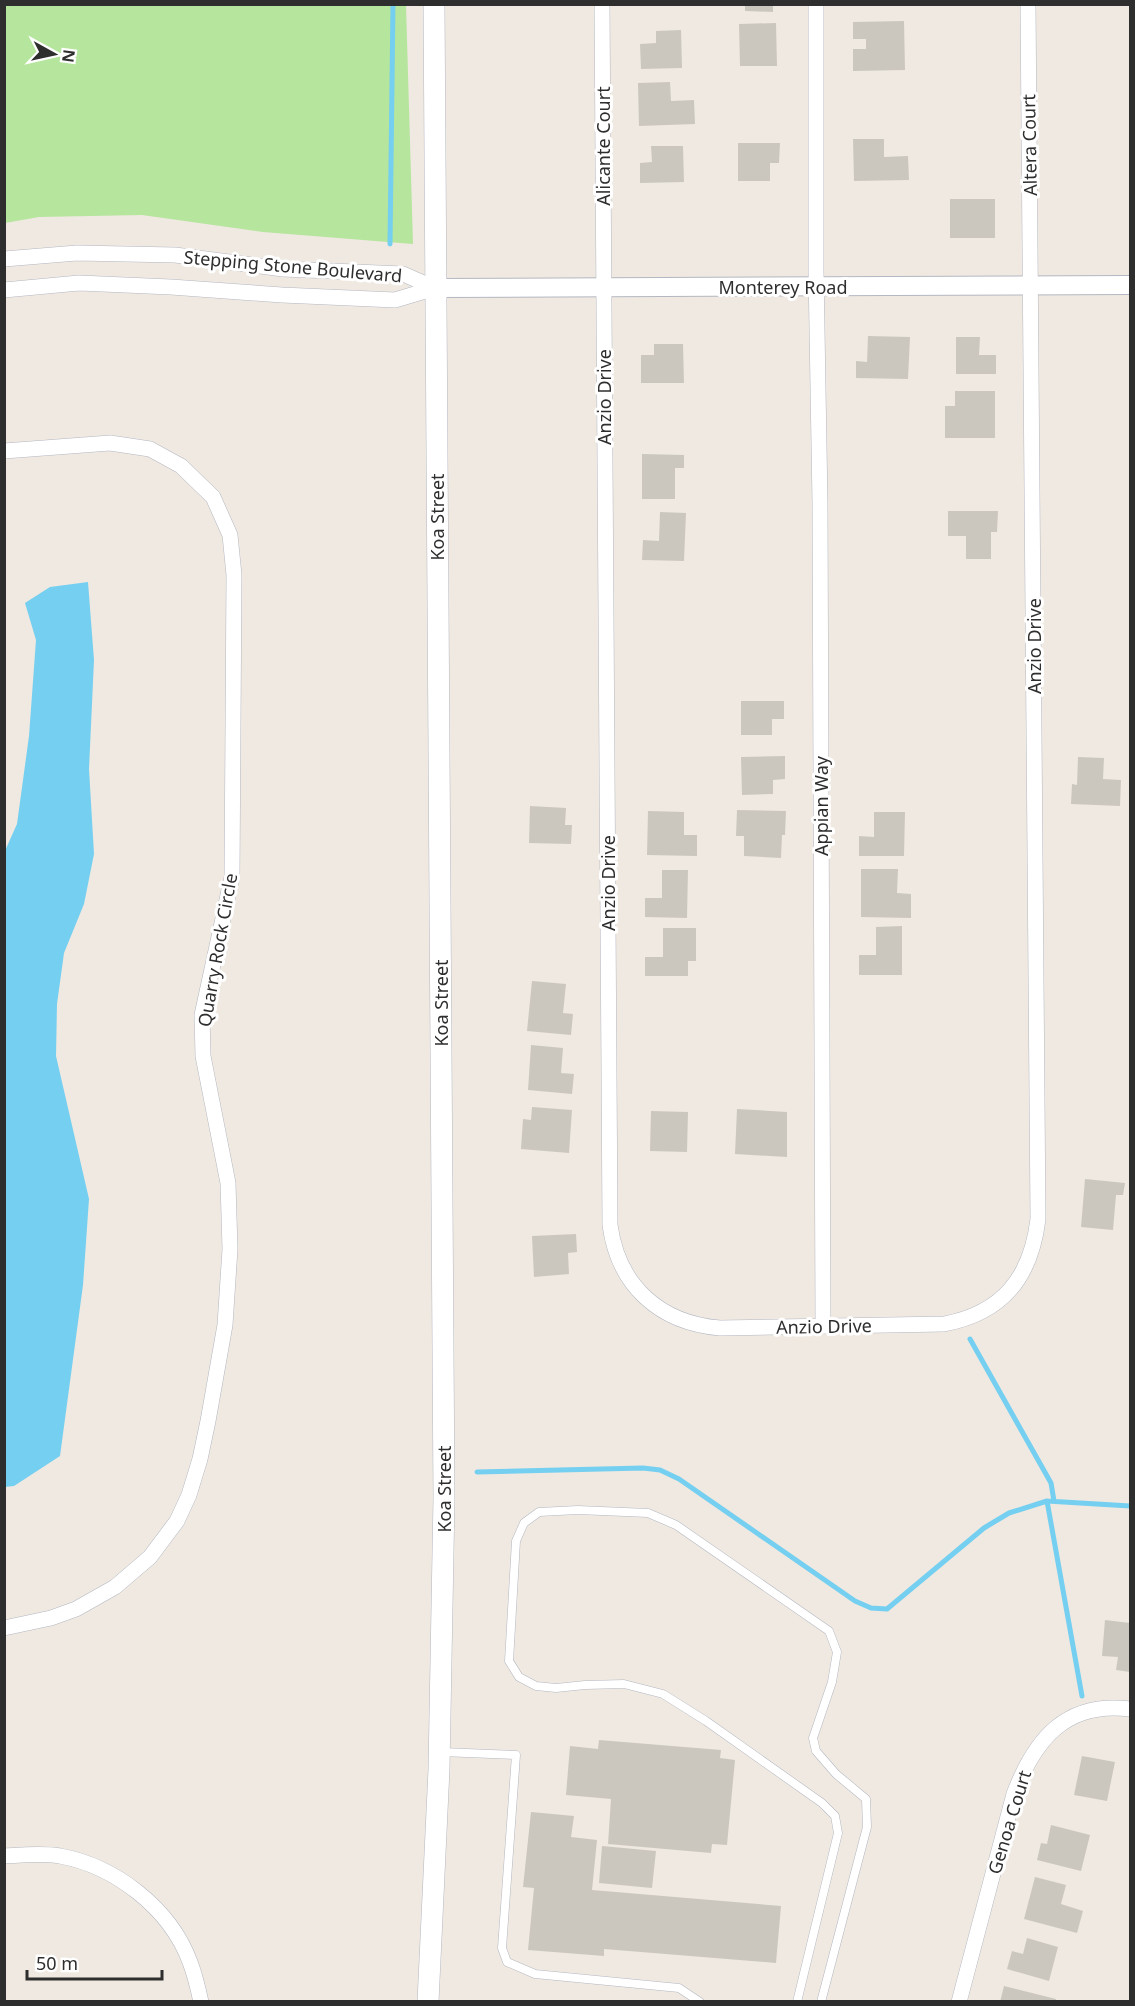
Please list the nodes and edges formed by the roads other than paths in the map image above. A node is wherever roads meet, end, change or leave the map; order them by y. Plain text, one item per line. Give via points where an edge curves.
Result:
1 (434, 4) edge
2 (602, 4) edge
3 (816, 4) edge
4 (1028, 4) edge
5 (4, 258) edge
6 (1031, 285) junction
7 (1131, 285) edge
8 (603, 287) junction
9 (816, 287) junction
10 (435, 288) junction
11 (4, 290) edge
12 (4, 451) edge
13 (823, 1325) junction
14 (4, 1628) edge
15 (1131, 1709) edge
16 (439, 1752) junction
17 (4, 1856) edge
18 (201, 2001) edge
19 (428, 2001) edge
20 (700, 2001) edge
21 (797, 2001) edge
22 (821, 2001) edge
23 (959, 2001) edge

1 - 10 main road, Koa Street
2 - 8 street, Alicante Court
3 - 9 street
4 - 6 street, Altera Court
5 - 10 street, Stepping Stone Boulevard via 77,253 175,255 283,269 403,274
6 - 7 street, Monterey Road
6 - 9 street, Monterey Road
6 - 13 street, Anzio Drive via 1038,1219 1033,1248 1019,1280 1009,1292 971,1317 944,1324
8 - 9 street, Monterey Road
8 - 10 street, Monterey Road
8 - 13 street, Anzio Drive via 612,1240 625,1272 640,1293 679,1319 720,1328
9 - 13 street, Appian Way
10 - 11 street, Stepping Stone Boulevard via 395,300 79,283
10 - 16 main road, Koa Street via 444,1486
12 - 14 street, Quarry Rock Circle via 111,443 150,449 181,466 213,497 230,535 234,575 232,877 202,1015 203,1056 228,1184 230,1249 225,1325 200,1459 177,1521 150,1557 115,1587 86,1604 51,1618
15 - 23 street, Genoa Court via 1096,1710 1068,1720 1054,1729 1031,1756 1014,1794
16 - 19 main road, Koa Street
16 - 20 lane via 516,1755 502,1947 507,1962 536,1974 679,1988
17 - 18 street via 34,1854 83,1862 136,1891 180,1941
21 - 22 lane via 838,1833 835,1816 822,1803 663,1694 624,1684 536,1686 519,1677 509,1661 516,1541 524,1523 539,1512 648,1513 676,1525 830,1631 837,1652 832,1682 813,1737 816,1751 866,1799 867,1827

